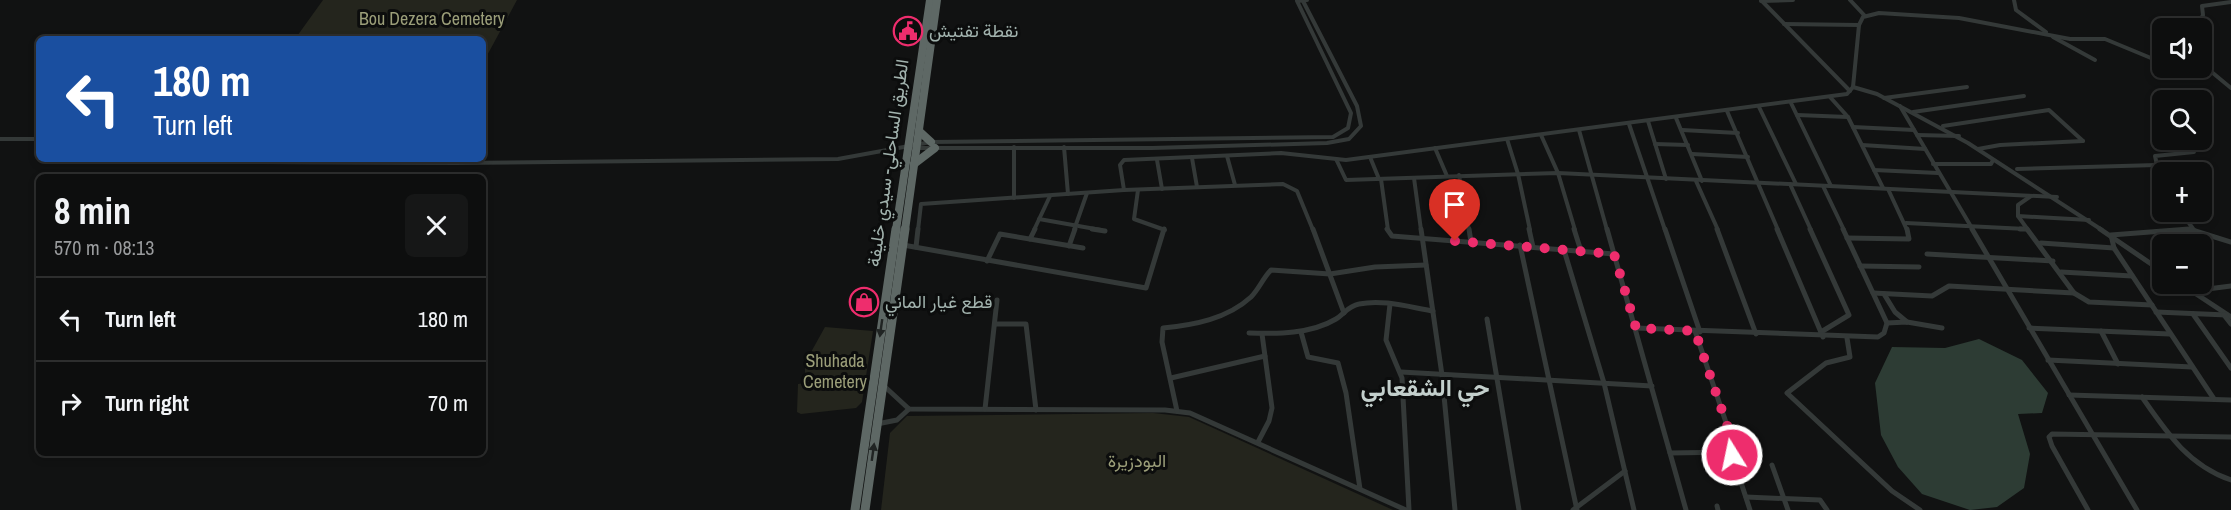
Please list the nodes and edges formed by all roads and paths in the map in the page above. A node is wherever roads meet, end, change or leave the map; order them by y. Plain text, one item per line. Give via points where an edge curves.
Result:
1 (930, 0) edge
2 (937, 0) edge
3 (1305, 0) edge
4 (1761, 0) edge
5 (1793, 0) edge
6 (1850, 0) edge
7 (2014, 0) edge
8 (2231, 2) edge
9 (1865, 16) junction
10 (2201, 18) edge
11 (1784, 24) junction
12 (1858, 26) junction
13 (2049, 34) junction
14 (2152, 58) edge
15 (2095, 60) dead end
16 (2212, 72) edge
17 (1967, 87) dead end
18 (2231, 88) edge
19 (1851, 89) junction
20 (2024, 96) dead end
21 (1830, 97) junction
22 (1884, 98) junction
23 (1791, 103) junction
24 (1357, 106) junction
25 (1900, 106) junction
26 (1350, 107) junction
27 (1759, 107) junction
28 (1727, 111) junction
29 (1913, 112) junction
30 (1797, 116) junction
31 (1848, 117) junction
32 (1676, 118) junction
33 (1648, 122) junction
34 (1629, 124) junction
35 (1943, 126) junction
36 (1853, 127) junction
37 (1579, 130) junction
38 (1682, 130) junction
39 (919, 131) junction
40 (1915, 132) junction
41 (1738, 133) junction
42 (1541, 135) junction
43 (1959, 136) junction
44 (0, 139) edge
45 (36, 139) edge
46 (1507, 139) junction
47 (1185, 143) junction
48 (1130, 144) junction
49 (1655, 144) junction
50 (933, 145) junction
51 (1688, 145) junction
52 (1862, 145) junction
53 (909, 146) junction
54 (1014, 147) junction
55 (1064, 147) junction
56 (1435, 148) junction
57 (1924, 149) junction
58 (1978, 149) junction
59 (2194, 152) dead end
60 (1692, 154) junction
61 (1227, 156) junction
62 (1370, 157) junction
63 (1748, 157) junction
64 (1192, 158) junction
65 (1336, 159) junction
66 (1157, 160) junction
67 (1992, 160) junction
68 (246, 162) edge
69 (2156, 162) edge
70 (914, 164) junction
71 (1934, 164) junction
72 (2152, 165) edge
73 (2014, 169) junction
74 (1874, 170) junction
75 (1558, 172) junction
76 (1938, 173) junction
77 (1518, 174) junction
78 (1590, 174) junction
79 (1447, 176) junction
80 (1459, 176) junction
81 (1414, 178) junction
82 (1646, 178) junction
83 (1380, 179) junction
84 (1666, 179) junction
85 (1699, 181) junction
86 (1760, 182) junction
87 (1793, 184) junction
88 (1235, 185) junction
89 (1823, 186) junction
90 (1832, 186) junction
91 (1197, 187) junction
92 (1162, 189) junction
93 (1886, 189) junction
94 (1124, 190) junction
95 (1138, 190) junction
96 (1087, 193) junction
97 (1949, 193) junction
98 (1068, 194) junction
99 (1050, 196) junction
100 (2031, 196) junction
101 (2057, 197) junction
102 (1014, 198) junction
103 (921, 204) junction
104 (908, 205) junction
105 (2019, 216) junction
106 (1039, 219) junction
107 (2089, 220) junction
108 (2188, 222) edge
109 (1905, 223) junction
110 (1076, 226) junction
111 (1969, 226) junction
112 (2026, 229) junction
113 (2194, 230) junction
114 (1105, 231) dead end
115 (2111, 235) junction
116 (1847, 238) junction
117 (1030, 239) junction
118 (1423, 239) junction
119 (1471, 242) junction
120 (2231, 242) edge
121 (2040, 243) junction
122 (903, 244) junction
123 (1520, 245) junction
124 (1069, 246) junction
125 (1533, 247) junction
126 (916, 248) junction
127 (1083, 248) dead end
128 (2115, 248) junction
129 (1564, 250) junction
130 (1581, 251) junction
131 (1614, 254) junction
132 (1927, 254) dead end
133 (1987, 257) junction
134 (987, 261) junction
135 (2053, 261) junction
136 (2152, 264) edge
137 (1426, 265) junction
138 (1860, 266) junction
139 (1918, 267) dead end
140 (2061, 272) junction
141 (1330, 274) junction
142 (2132, 276) junction
143 (2231, 286) edge
144 (2212, 288) edge
145 (2007, 290) junction
146 (1873, 293) junction
147 (2074, 293) junction
148 (1884, 294) junction
149 (2196, 294) edge
150 (997, 300) dead end
151 (1390, 304) junction
152 (2152, 305) junction
153 (1433, 311) junction
154 (2156, 312) junction
155 (1344, 313) junction
156 (2193, 314) junction
157 (2227, 316) edge
158 (1487, 319) dead end
159 (1907, 322) junction
160 (1887, 323) junction
161 (995, 324) junction
162 (2231, 324) edge
163 (1636, 328) junction
164 (1942, 328) dead end
165 (2029, 328) junction
166 (1697, 331) junction
167 (2101, 331) junction
168 (1301, 332) junction
169 (1249, 333) dead end
170 (1262, 334) junction
171 (1756, 334) junction
172 (1822, 334) junction
173 (2170, 334) junction
174 (1847, 338) junction
175 (1265, 356) junction
176 (2048, 360) junction
177 (2118, 364) junction
178 (2192, 367) junction
179 (2231, 368) edge
180 (1401, 372) junction
181 (1442, 375) junction
182 (1497, 377) junction
183 (1171, 378) junction
184 (1549, 381) junction
185 (1604, 383) junction
186 (882, 384) junction
187 (1652, 386) junction
188 (2069, 395) junction
189 (2142, 397) junction
190 (2214, 399) junction
191 (2231, 400) edge
192 (909, 409) junction
193 (985, 409) junction
194 (1036, 410) junction
195 (1177, 411) junction
196 (877, 424) junction
197 (2091, 434) junction
198 (2169, 436) junction
199 (2231, 437) edge
200 (1258, 442) junction
201 (1732, 452) junction
202 (1670, 453) junction
203 (1772, 465) dead end
204 (1625, 471) junction
205 (2231, 481) edge
206 (1360, 489) junction
207 (1746, 497) junction
208 (1784, 499) junction
209 (1575, 509) edge
210 (855, 510) edge
211 (865, 510) edge
212 (1407, 510) edge
213 (1455, 510) edge
214 (1519, 510) edge
215 (1634, 510) edge
216 (1686, 510) edge
217 (1750, 510) edge
218 (1788, 510) edge
219 (1827, 510) edge
220 (1920, 510) edge
221 (2088, 510) edge
222 (2137, 510) edge

1 - 53 highway, الطريق الساحلي- سيدي خليفة
2 - 39 highway
3 - 24 street
3 - 26 street via 1297,2
4 - 5 street
4 - 11 street
6 - 9 street
7 - 13 street via 2016,10
8 - 10 street via 2202,6
9 - 12 street
9 - 13 street via 1898,13 1959,18
11 - 12 street
11 - 19 street
12 - 19 street
13 - 14 street via 2070,39 2105,39
13 - 15 street
16 - 18 street
17 - 22 street
19 - 21 street
19 - 22 street via 1871,89
20 - 29 street
21 - 23 street
21 - 31 street
22 - 25 street
23 - 27 street
23 - 30 street
24 - 26 street
24 - 47 street via 1359,131 1343,141
25 - 29 street
25 - 40 street
26 - 47 street via 1348,128 1333,137
27 - 28 street
27 - 87 street
28 - 32 street
28 - 41 street
29 - 35 street
30 - 31 street
30 - 90 street
31 - 36 street
32 - 33 street
32 - 38 street
33 - 34 street
33 - 49 street
34 - 37 street
34 - 82 street
35 - 43 street
35 - 58 street via 2049,110 2083,141
36 - 40 street
36 - 52 street
37 - 42 street
37 - 78 street
38 - 41 street
38 - 51 street
39 - 50 highway
39 - 53 highway
40 - 43 street
40 - 57 street
41 - 63 street
42 - 46 street
42 - 75 street
43 - 58 street
44 - 45 street
46 - 56 street
46 - 77 street
47 - 48 street
48 - 50 street
48 - 55 street
49 - 51 street
49 - 84 street
50 - 53 street
50 - 54 street
50 - 70 highway
51 - 60 street
52 - 57 street
52 - 74 street
53 - 68 street via 838,159
53 - 70 highway
53 -> 210 highway, الطريق الساحلي- سيدي خليفة
54 - 55 street
54 - 102 street
55 - 98 street
56 - 62 street
56 - 79 street
57 - 71 street
58 - 67 street
59 - 69 street via 2158,153
60 - 63 street
60 - 85 street
61 - 64 street
61 - 65 street via 1281,153
61 - 88 street
62 - 65 street
62 - 83 street
63 - 86 street
64 - 66 street
64 - 91 street
65 - 83 street via 1344,180
66 - 92 street
66 - 94 street via 1121,162
67 - 71 street via 1991,164 1979,165
67 - 73 street
70 - 104 highway
71 - 76 street
72 - 73 street
73 - 101 street
74 - 76 street
74 - 93 street
75 - 77 street
75 - 78 street
75 - 130 street
76 - 97 street
77 - 80 street
77 - 125 street
78 - 82 street
78 - 131 street
79 - 80 street
79 - 81 street
80 - 119 street
81 - 83 street
81 - 118 street
82 - 84 street
82 - 166 street
83 - 118 street via 1389,233
84 - 85 street
85 - 86 street
85 - 171 street
86 - 87 street
86 - 172 street
87 - 89 street
87 - 172 street via 1849,315
88 - 91 street
88 - 141 street via 1283,184 1297,191
89 - 90 street
89 - 116 street
90 - 93 street
91 - 92 street
92 - 95 street
93 - 97 street
93 - 109 street
94 - 95 street
94 - 96 street
95 - 134 street via 1134,219 1165,229 1146,288
96 - 98 street
96 - 110 street
97 - 100 street
97 - 111 street
98 - 99 street
99 - 102 street
99 - 106 street
100 - 101 street
100 - 105 street via 2018,205
101 - 107 street
102 - 103 street
103 - 104 street
103 - 126 street
104 - 122 highway
105 - 107 street
105 - 112 street
106 - 110 street
106 - 117 street
107 - 115 street
108 - 113 street
109 - 111 street
109 - 116 street via 1910,236 1905,241
110 - 114 street
110 - 124 street
111 - 112 street
111 - 133 street
112 - 121 street
113 - 115 street
113 - 120 street
115 - 128 street
115 - 136 street
116 - 138 street
117 - 124 street
117 - 134 street via 1000,234
118 - 119 street
118 - 137 street
119 - 123 street
121 - 128 street
121 - 135 street
122 - 126 street
122 - 186 highway
123 - 125 street
123 - 184 street
124 - 127 street
125 - 129 street
126 - 134 street
128 - 142 street
129 - 130 street
129 - 185 street
130 - 131 street
131 - 163 street
132 - 133 street
133 - 135 street
133 - 145 street
135 - 140 street
137 - 141 street
137 - 153 street
138 - 139 street
138 - 146 street
140 - 142 street
140 - 147 street
141 - 155 street
141 - 183 street via 1271,270 1251,297 1230,311 1202,323 1163,328 1163,354
142 - 152 street
143 - 144 street
145 - 147 street
145 - 148 street via 1949,286 1932,296
145 - 165 street
146 - 148 street
146 - 160 street
147 - 152 street via 2089,302
148 - 159 street
149 - 157 street
150 - 161 street
151 - 153 street
151 - 155 street via 1353,305
151 - 180 street via 1386,340
152 - 154 street
153 - 181 street
154 - 156 street
154 - 173 street
155 - 168 street
156 - 157 street
156 - 179 street
157 - 162 street
158 - 182 street
159 - 160 street
159 - 164 street
160 - 174 street via 1878,337
161 - 193 street
161 - 194 street via 1026,324
163 - 166 street
163 - 187 street
165 - 167 street
165 - 176 street
166 - 171 street
166 - 201 street via 1734,446
167 - 173 street
167 - 177 street
168 - 170 street
168 - 206 street via 1308,357 1338,363
169 - 170 street
170 - 175 street
171 - 172 street
172 - 174 street
173 - 178 street
174 - 220 street via 1850,357 1826,363 1787,393 1893,491
175 - 183 street
175 - 200 street via 1272,408
176 - 177 street
176 - 188 street
177 - 178 street
178 - 190 street
180 - 181 street
180 - 212 street
181 - 182 street
181 - 213 street
182 - 184 street
182 - 214 street
183 - 195 street
184 - 185 street
184 - 209 street
185 - 187 street
185 - 204 street
186 - 192 street
186 - 196 highway
187 - 202 street
188 - 189 street
188 - 197 street
189 - 190 street
189 - 198 street
190 - 191 street
192 - 193 street
192 - 196 street via 897,420
193 - 194 street
194 - 195 street
195 - 200 street via 1198,415
211 -> 196 highway
197 - 198 street
197 - 221 street via 2049,437
197 - 222 street
198 - 199 street
198 - 205 street via 2196,466
200 - 206 street
201 - 202 street
201 - 207 street
202 - 216 street
203 - 208 street
204 - 209 street
204 - 215 street
206 - 212 street
207 - 208 street
207 - 217 street
208 - 218 street
208 - 219 street via 1820,500

